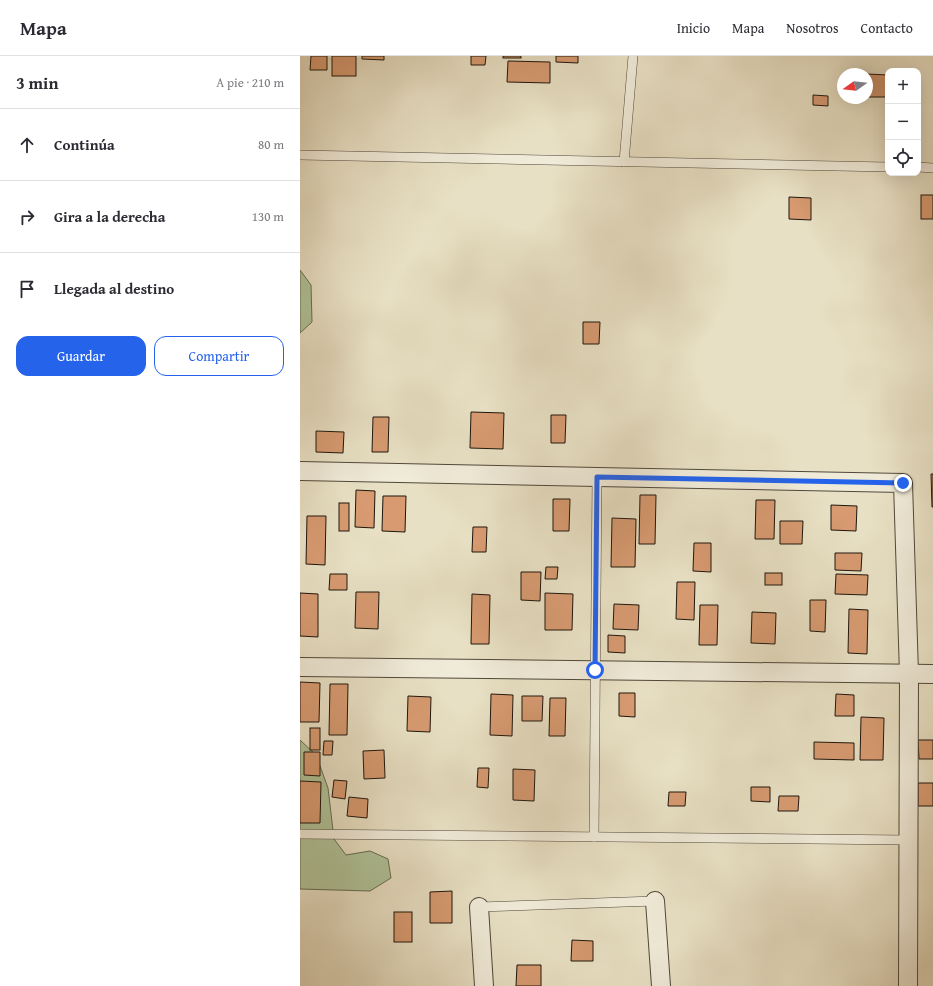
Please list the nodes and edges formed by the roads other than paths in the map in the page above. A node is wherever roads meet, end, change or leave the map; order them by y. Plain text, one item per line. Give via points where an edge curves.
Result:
1 (633, 56) edge
2 (300, 155) edge
3 (624, 162) junction
4 (885, 167) edge
5 (921, 167) edge
6 (933, 168) edge
7 (300, 471) edge
8 (597, 477) junction
9 (300, 667) edge
10 (595, 670) junction
11 (909, 674) junction
12 (933, 674) edge
13 (300, 834) edge
14 (594, 837) junction
15 (908, 840) junction
16 (655, 901) joint
17 (479, 907) joint
18 (484, 986) edge
19 (661, 986) edge
20 (908, 986) edge

1 - 3 lane
2 - 3 lane
3 - 4 lane
5 - 6 lane
7 - 8 street
8 - 10 lane
8 - 11 street via 903,483
9 - 10 street
10 - 11 street
10 - 14 lane
11 - 12 street
11 - 15 street
13 - 14 lane
14 - 15 lane
15 - 20 street
16 - 17 lane
16 - 19 street
17 - 18 street

